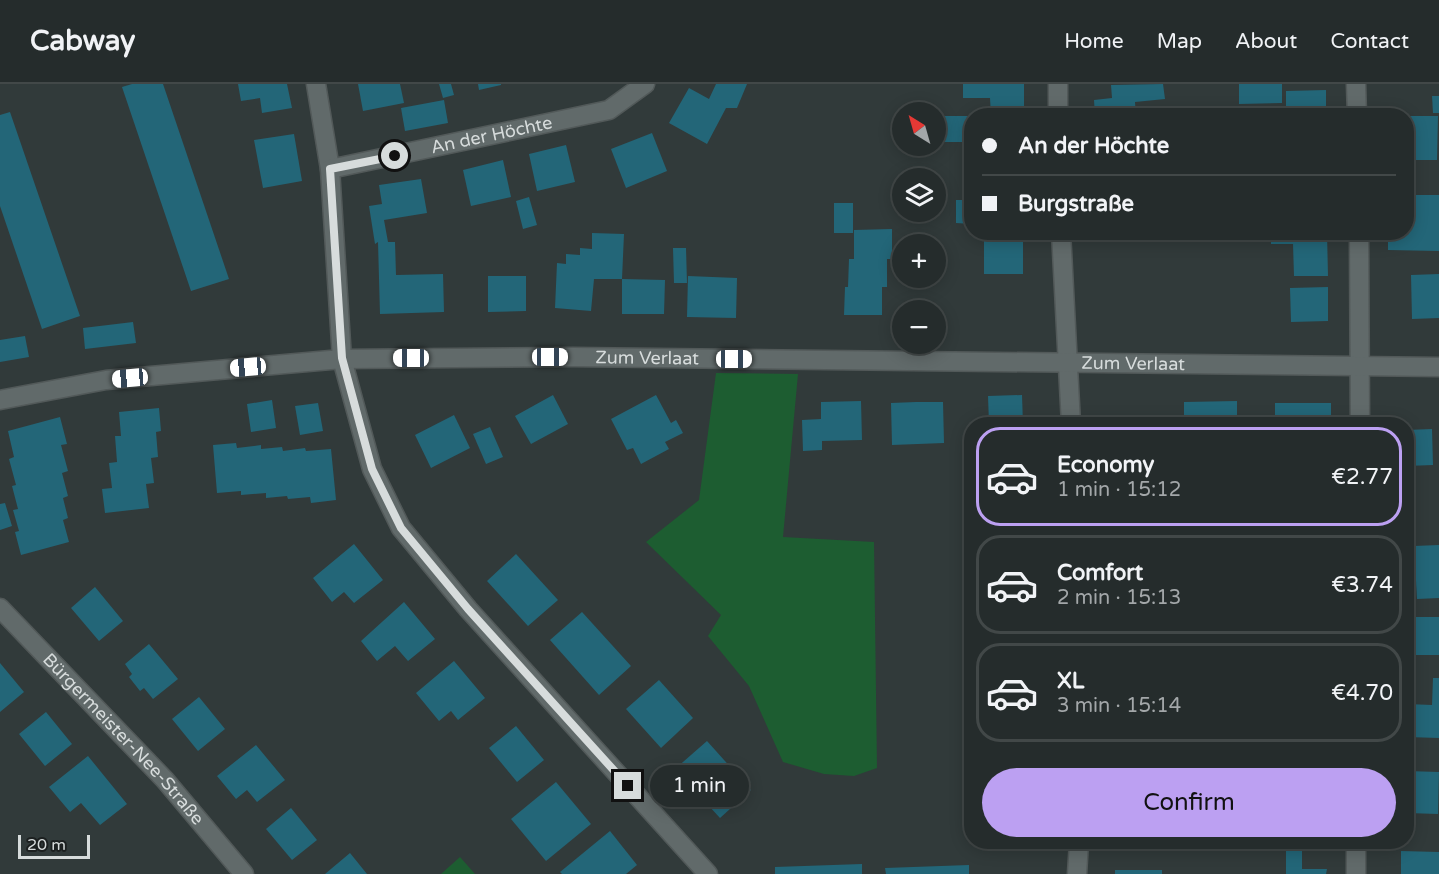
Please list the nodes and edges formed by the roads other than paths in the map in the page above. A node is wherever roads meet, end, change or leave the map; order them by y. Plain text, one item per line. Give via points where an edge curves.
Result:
1 (316, 84) edge
2 (645, 84) edge
3 (1058, 84) edge
4 (1356, 84) edge
5 (1058, 108) edge
6 (1357, 108) edge
7 (330, 169) junction
8 (1061, 240) edge
9 (1359, 240) edge
10 (342, 358) junction
11 (1069, 362) junction
12 (1361, 366) junction
13 (1439, 367) edge
14 (0, 400) edge
15 (1071, 417) edge
16 (1360, 417) edge
17 (0, 608) edge
18 (1079, 849) edge
19 (1356, 849) edge
20 (244, 874) edge
21 (708, 874) edge
22 (1077, 874) edge
23 (1356, 874) edge

1 - 7 street
2 - 7 street, An der Höchte via 609,110
3 - 5 street
4 - 6 street
7 - 10 street
8 - 11 street
9 - 12 street
10 - 11 street, Zum Verlaat
10 - 14 street, Zum Verlaat via 106,380
10 - 21 street via 372,469 401,528 468,609
11 - 12 street, Zum Verlaat
11 - 15 street
12 - 13 street, Zum Verlaat
12 - 16 street
17 - 20 street, Bürgermeister-Nee-Straße via 165,780
18 - 22 street
19 - 23 street

